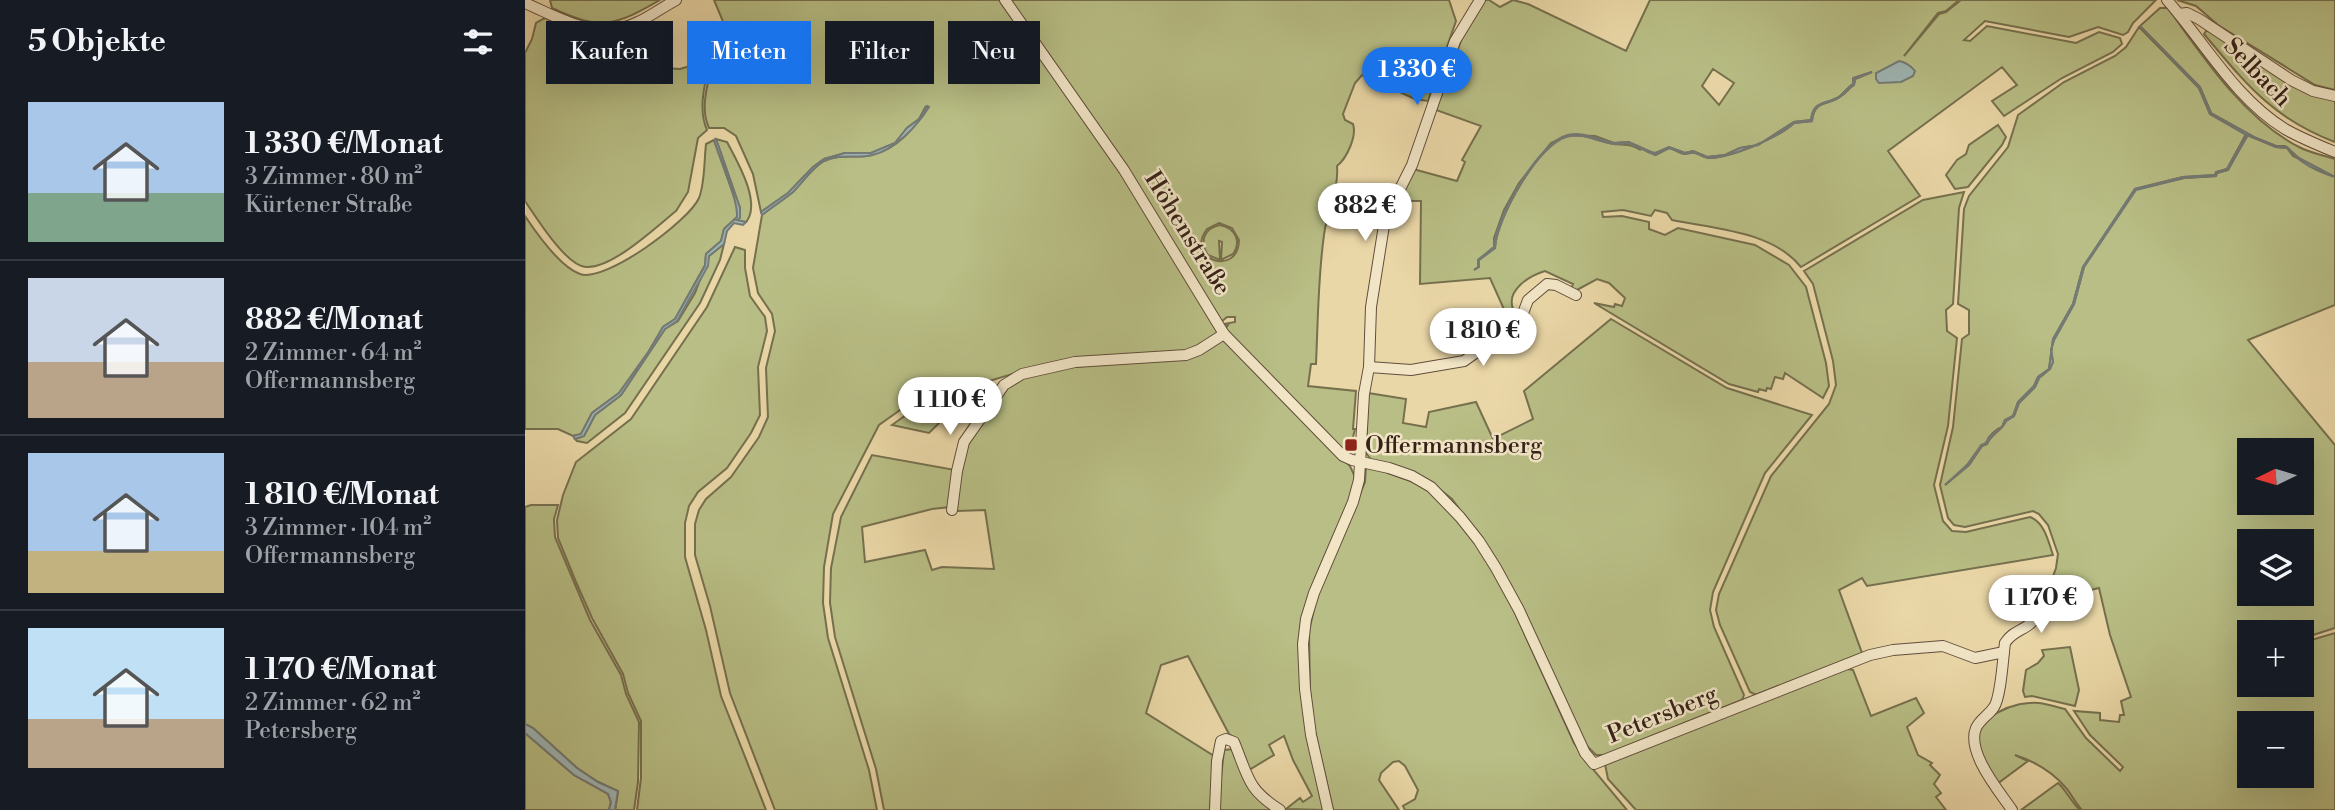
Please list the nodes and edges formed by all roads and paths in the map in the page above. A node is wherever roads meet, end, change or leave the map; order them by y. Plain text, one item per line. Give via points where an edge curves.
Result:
1 (676, 0) edge
2 (1005, 0) edge
3 (1480, 0) edge
4 (2167, 0) edge
5 (525, 3) edge
6 (2179, 14) junction
7 (2335, 96) edge
8 (2335, 152) edge
9 (1576, 295) dead end
10 (1224, 334) junction
11 (1369, 367) junction
12 (1362, 462) junction
13 (952, 510) dead end
14 (2075, 613) dead end
15 (2004, 652) junction
16 (1215, 810) edge
17 (1280, 810) edge
18 (1328, 810) edge
19 (2012, 810) edge

1 - 5 street via 638,22 606,30 575,26
2 - 10 street, Höhenstraße via 1124,170
3 - 11 street via 1455,41 1424,132 1385,219 1371,306
4 - 6 street, Selbach
6 - 7 street via 2199,19 2291,80
6 - 8 street, Selbach via 2263,112 2286,130
9 - 11 street via 1547,284 1528,300 1523,316 1512,327 1464,361 1411,370
10 - 12 street, Höhenstraße via 1343,456
10 - 13 street via 1186,355 1075,362 1013,378 964,442
11 - 12 street
12 - 15 street, Petersberg via 1412,476 1431,487 1479,541 1519,610 1594,764 1870,655 1944,646 1975,658
12 - 18 street via 1357,491 1314,593 1304,631 1309,723
14 - 15 street via 2066,606 2039,611 2028,626 2009,636
15 - 19 street via 1995,707 1976,726 1974,744
16 - 17 street via 1219,746 1226,739 1234,743 1251,787

